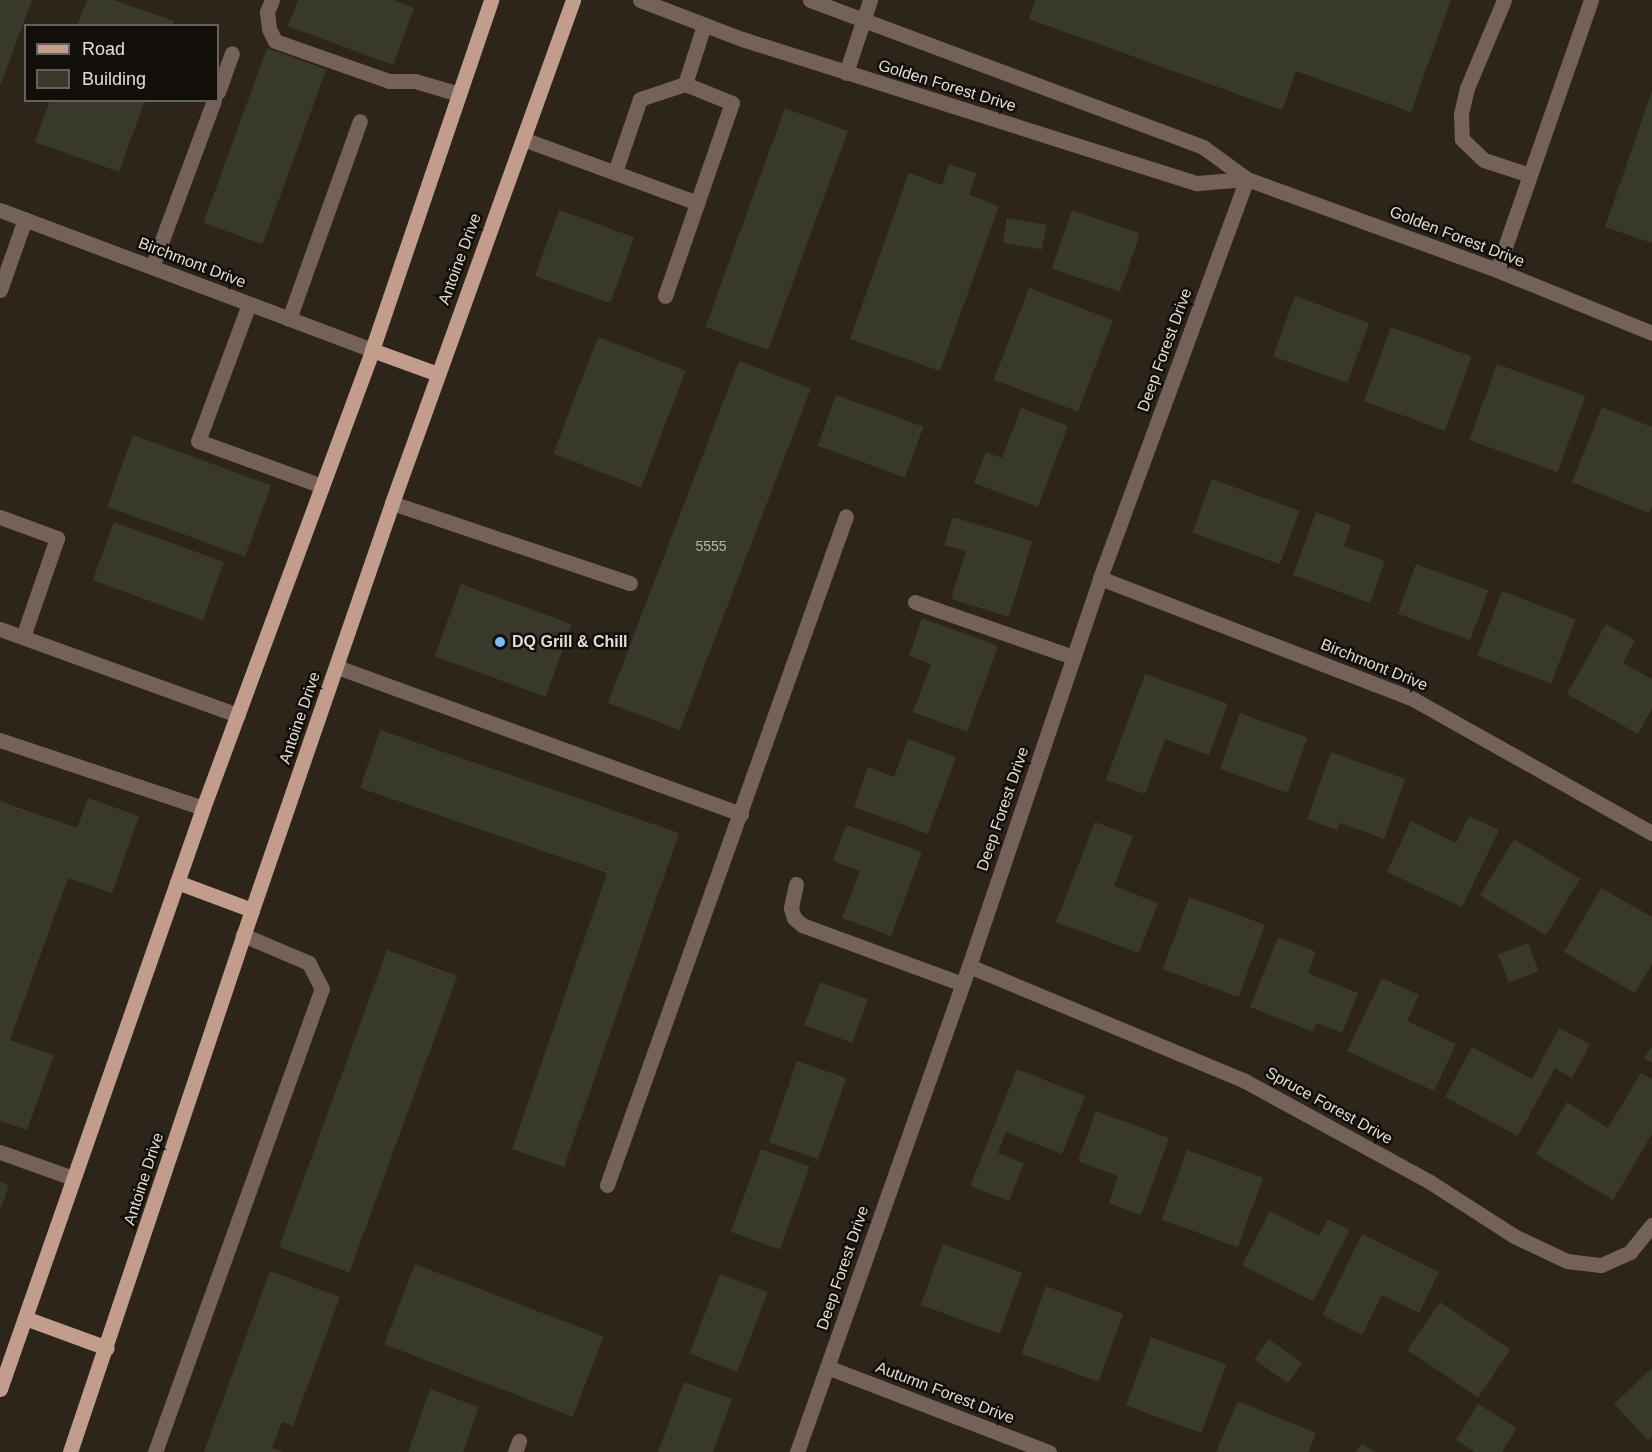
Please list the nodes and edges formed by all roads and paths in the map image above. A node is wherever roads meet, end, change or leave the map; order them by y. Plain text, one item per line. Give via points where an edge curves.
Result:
1 (272, 0) edge
2 (491, 0) edge
3 (573, 0) edge
4 (640, 0) edge
5 (810, 0) edge
6 (870, 0) edge
7 (1504, 0) edge
8 (1591, 0) edge
9 (863, 21) junction
10 (704, 25) junction
11 (232, 53) dead end
12 (846, 73) junction
13 (685, 84) junction
14 (219, 89) edge
15 (459, 94) junction
16 (213, 102) edge
17 (360, 121) dead end
18 (523, 139) junction
19 (615, 172) junction
20 (1530, 175) junction
21 (1247, 179) junction
22 (698, 203) junction
23 (0, 210) edge
24 (25, 219) junction
25 (152, 267) junction
26 (1497, 270) junction
27 (0, 290) edge
28 (665, 296) dead end
29 (249, 304) junction
30 (289, 319) junction
31 (1652, 333) edge
32 (372, 350) junction
33 (438, 374) junction
34 (322, 486) junction
35 (392, 503) junction
36 (846, 516) dead end
37 (0, 517) edge
38 (1100, 578) junction
39 (630, 583) dead end
40 (915, 602) dead end
41 (0, 629) edge
42 (22, 637) junction
43 (1073, 657) junction
44 (337, 667) junction
45 (238, 715) junction
46 (0, 740) edge
47 (203, 808) junction
48 (741, 814) junction
49 (1652, 833) edge
50 (177, 882) junction
51 (796, 884) dead end
52 (252, 910) junction
53 (243, 935) junction
54 (969, 966) junction
55 (962, 984) junction
56 (0, 1152) edge
57 (73, 1178) junction
58 (608, 1185) dead end
59 (1652, 1225) edge
60 (25, 1318) junction
61 (107, 1348) junction
62 (827, 1367) junction
63 (0, 1389) edge
64 (70, 1452) edge
65 (155, 1452) edge
66 (797, 1452) edge
67 (1049, 1452) edge

1 - 15 street via 267,12 269,29 276,41 389,81 415,81
2 - 15 main road
3 - 18 main road, Antoine Drive
4 - 10 street, Golden Forest Drive
5 - 9 street, Golden Forest Drive
6 - 9 street
7 - 20 street via 1467,88 1461,114 1462,139 1484,160
8 - 20 street
9 - 12 street
9 - 21 street, Golden Forest Drive via 1203,147
10 - 12 street, Golden Forest Drive
10 - 13 street
11 - 14 street
12 - 21 street, Golden Forest Drive via 1197,183
13 - 19 street via 640,99
13 - 22 street via 732,103
15 - 32 main road
16 - 25 street
17 - 30 street
18 - 19 street
18 - 33 main road, Antoine Drive
19 - 22 street
20 - 26 street
21 - 26 street, Golden Forest Drive
21 - 38 street, Deep Forest Drive
22 - 28 street
23 - 24 street, Birchmont Drive
24 - 25 street, Birchmont Drive
24 - 27 street
25 - 29 street, Birchmont Drive
26 - 31 street, Golden Forest Drive
29 - 30 street, Birchmont Drive
29 - 34 street via 198,441
30 - 32 street, Birchmont Drive
32 - 33 main road
32 - 34 main road
33 - 35 main road, Antoine Drive
34 - 45 main road
35 - 39 street
35 - 44 main road, Antoine Drive
36 - 48 street
37 - 42 street via 57,538
38 - 43 street, Deep Forest Drive
38 - 49 street, Birchmont Drive via 1413,699
40 - 43 street
41 - 42 street
42 - 45 street
43 - 54 street, Deep Forest Drive
44 - 48 street
44 - 52 main road, Antoine Drive
45 - 47 main road
46 - 47 street
47 - 50 main road
48 - 58 street
50 - 52 main road
50 - 57 main road
51 - 55 street via 790,908 802,925
52 - 53 main road, Antoine Drive
53 - 61 main road, Antoine Drive
53 - 65 street via 309,963 322,990
54 - 55 street, Deep Forest Drive
54 - 59 street, Spruce Forest Drive via 1245,1081 1430,1182 1514,1236 1567,1261 1601,1265 1630,1252
55 - 62 street, Deep Forest Drive
56 - 57 street
57 - 60 main road
60 - 61 main road
60 - 63 main road
61 - 64 main road, Antoine Drive
62 - 66 street, Deep Forest Drive
62 - 67 street, Autumn Forest Drive

